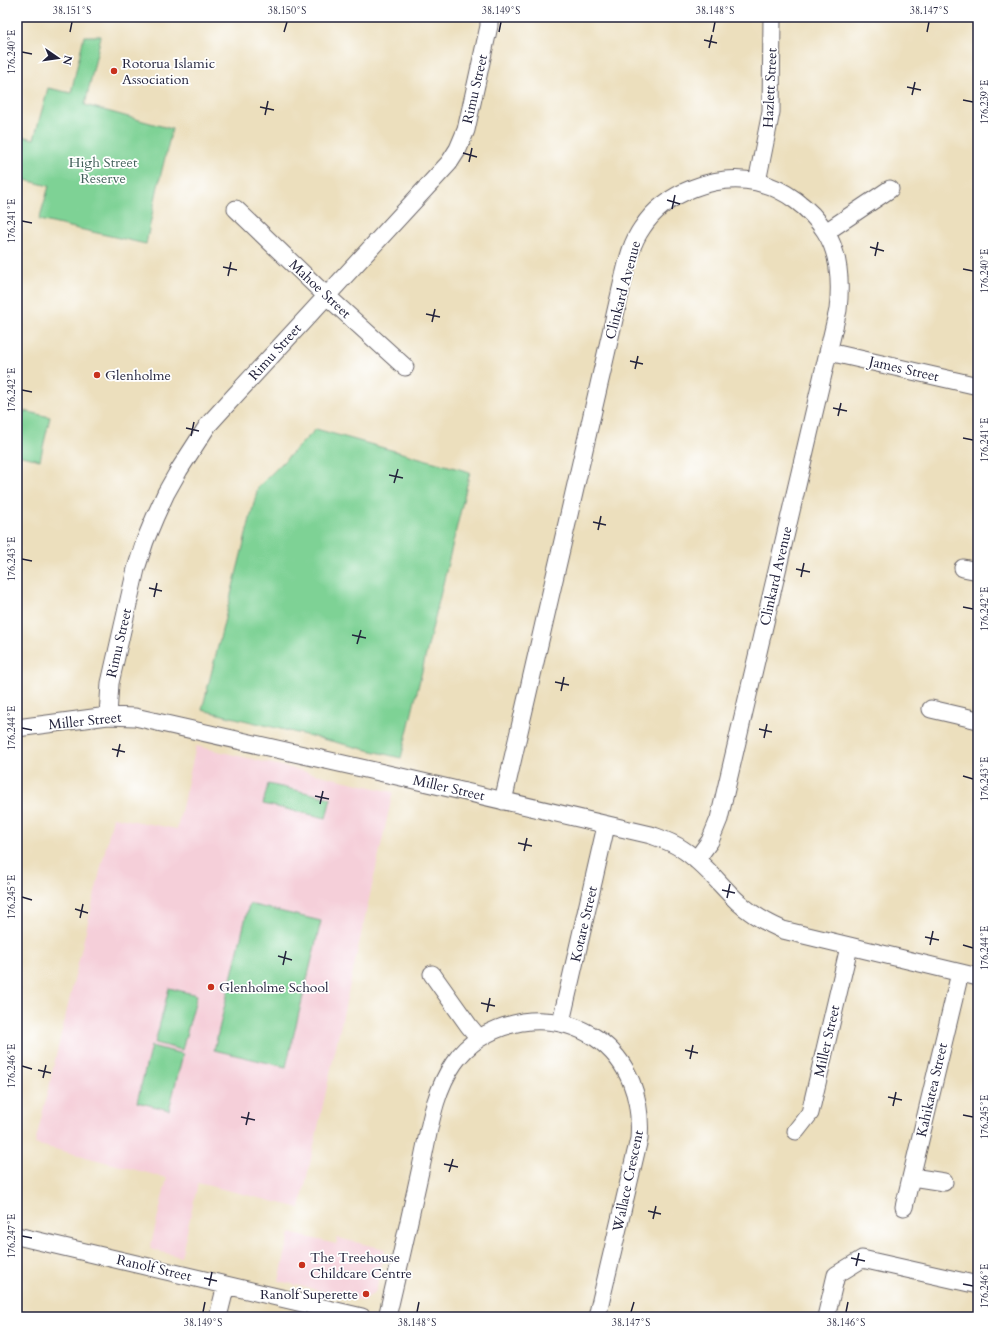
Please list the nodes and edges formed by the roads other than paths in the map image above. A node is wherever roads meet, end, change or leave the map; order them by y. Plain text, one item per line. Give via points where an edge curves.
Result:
1 (489, 17) edge
2 (772, 17) edge
3 (757, 182) junction
4 (890, 189) dead end
5 (236, 209) dead end
6 (826, 232) junction
7 (327, 296) junction
8 (829, 352) junction
9 (405, 367) dead end
10 (978, 386) edge
11 (931, 709) dead end
12 (108, 716) junction
13 (978, 720) edge
14 (17, 728) edge
15 (503, 801) junction
16 (606, 826) junction
17 (696, 860) junction
18 (849, 947) junction
19 (960, 973) junction
20 (432, 974) dead end
21 (978, 977) edge
22 (561, 1022) junction
23 (479, 1038) junction
24 (796, 1131) dead end
25 (912, 1177) junction
26 (944, 1182) dead end
27 (904, 1207) dead end
28 (17, 1236) edge
29 (226, 1285) junction
30 (978, 1285) edge
31 (218, 1317) edge
32 (362, 1317) edge
33 (387, 1317) edge
34 (597, 1317) edge
35 (826, 1317) edge

1 - 7 street, Rimu Street via 466,130 458,150
2 - 3 street, Hazlett Street via 771,112
3 - 6 street, Clinkard Avenue via 792,198 815,218
3 - 15 street, Clinkard Avenue via 708,183 679,194 653,214 642,227 634,243 624,276
4 - 6 street
5 - 7 street, Mahoe Street
6 - 8 street, Clinkard Avenue via 838,263 840,279 838,310
7 - 9 street, Mahoe Street
7 - 12 street, Rimu Street via 208,425 166,493 136,569 110,683
8 - 10 street, James Street
8 - 17 street, Clinkard Avenue via 719,819 710,841
11 - 13 street
12 - 14 street, Miller Street
12 - 15 street, Miller Street via 154,721
15 - 16 street, Miller Street
16 - 17 street, Miller Street via 666,840
16 - 22 street, Kotare Street
17 - 18 street, Miller Street via 740,903 769,924
18 - 19 street, Miller Street
18 - 24 street, Miller Street via 810,1112
19 - 21 street, Miller Street
19 - 25 street, Kahikatea Street
20 - 23 street
22 - 23 street, Wallace Crescent via 531,1021 514,1024
22 - 34 street, Wallace Crescent via 588,1033 617,1057 631,1081 639,1110 638,1145
23 - 33 street, Wallace Crescent via 454,1063 439,1095
25 - 26 street
25 - 27 street, Kahikatea Street
28 - 29 street, Ranolf Street
29 - 31 street
29 - 32 street, Ranolf Street
30 - 35 street via 862,1259 836,1275

